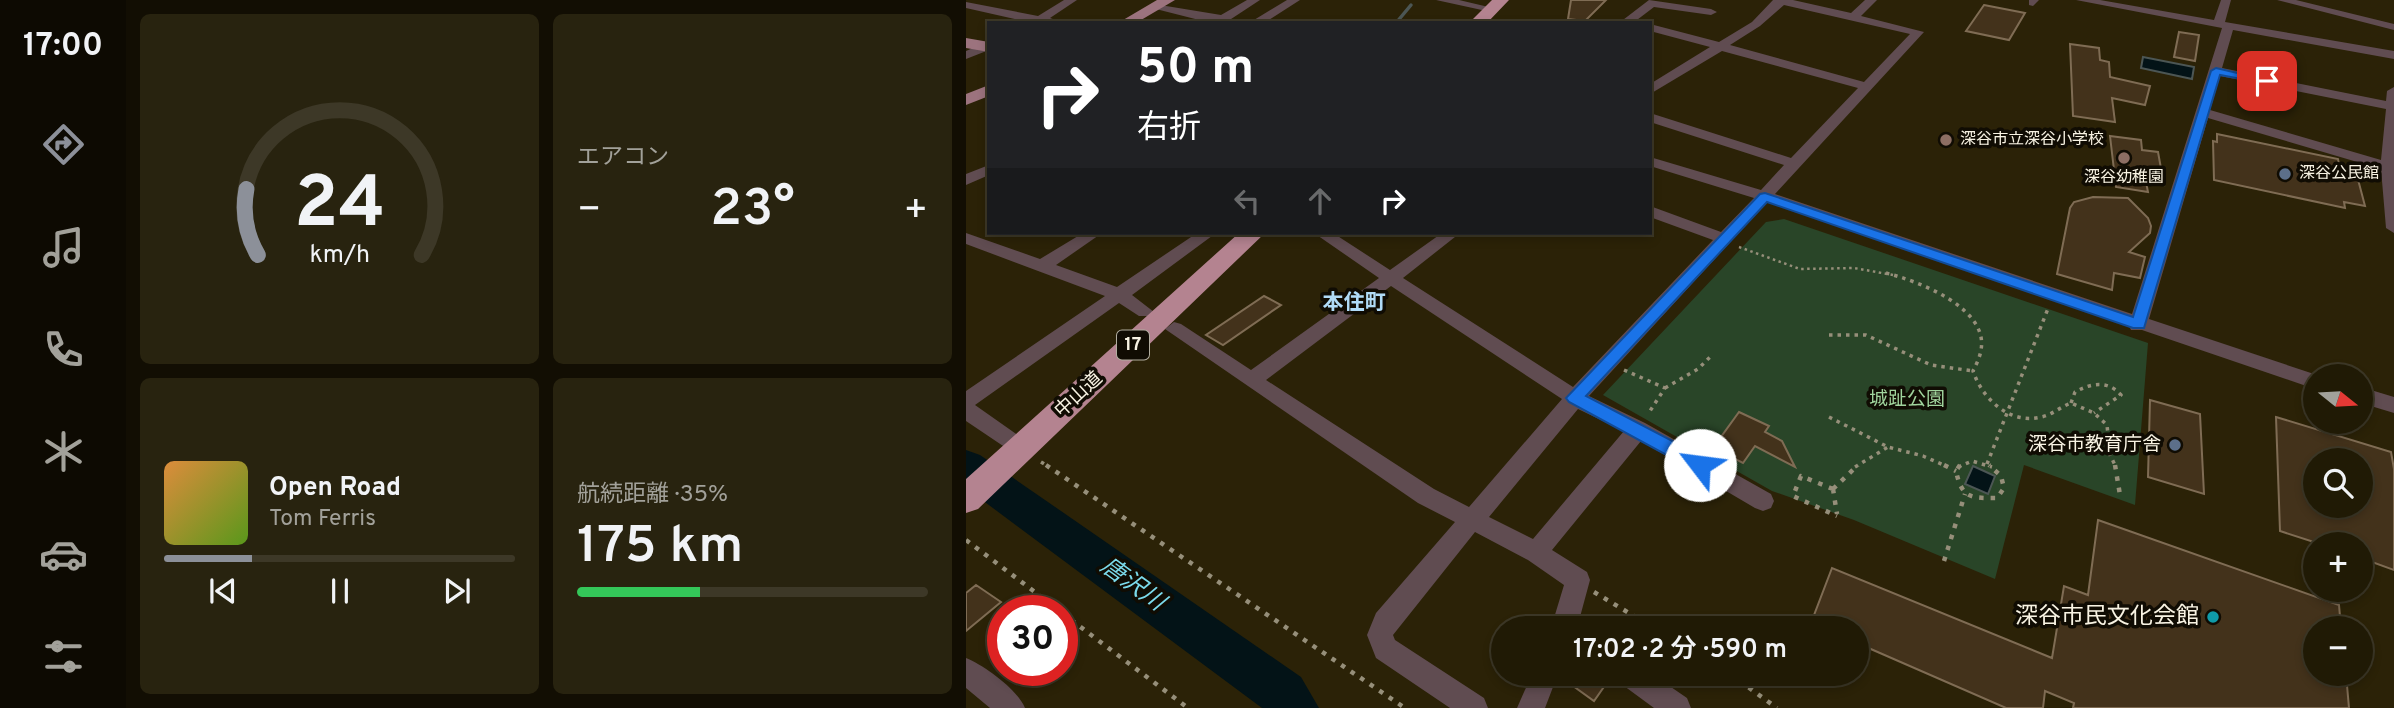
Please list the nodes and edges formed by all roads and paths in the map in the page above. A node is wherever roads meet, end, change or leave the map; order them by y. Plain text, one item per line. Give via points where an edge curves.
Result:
1 (1072, 0) edge
2 (1168, 0) edge
3 (1255, 0) edge
4 (1295, 0) edge
5 (1441, 0) edge
6 (1779, 0) edge
7 (1872, 0) edge
8 (2081, 0) edge
9 (2226, 0) edge
10 (2282, 0) edge
11 (1654, 2) edge
12 (966, 5) edge
13 (1496, 5) edge
14 (1154, 7) junction
15 (1711, 12) dead end
16 (1853, 16) junction
17 (1222, 19) edge
18 (1037, 21) edge
19 (1129, 21) edge
20 (1245, 21) edge
21 (1258, 21) edge
22 (1479, 21) edge
23 (1630, 21) edge
24 (2223, 24) junction
25 (2394, 27) edge
26 (1652, 28) edge
27 (966, 43) edge
28 (987, 46) edge
29 (987, 46) edge
30 (1723, 46) junction
31 (966, 55) edge
32 (2394, 55) edge
33 (2216, 71) junction
34 (1868, 87) junction
35 (1652, 89) edge
36 (987, 91) edge
37 (2394, 91) edge
38 (966, 100) edge
39 (2393, 106) edge
40 (2203, 112) junction
41 (1652, 118) edge
42 (1652, 162) edge
43 (1795, 164) junction
44 (2390, 167) edge
45 (987, 170) edge
46 (966, 180) edge
47 (1765, 197) junction
48 (1652, 212) edge
49 (2394, 228) edge
50 (1091, 235) edge
51 (1205, 235) edge
52 (1251, 235) edge
53 (1325, 235) edge
54 (1449, 235) edge
55 (966, 238) edge
56 (1725, 240) junction
57 (1042, 266) junction
58 (1391, 278) junction
59 (1118, 294) junction
60 (2053, 294) junction
61 (1145, 312) dead end
62 (2138, 325) junction
63 (1174, 329) dead end
64 (1829, 335) dead end
65 (1713, 354) dead end
66 (1609, 363) junction
67 (1973, 371) junction
68 (2303, 378) edge
69 (1251, 380) junction
70 (1665, 388) junction
71 (1575, 398) junction
72 (2373, 399) edge
73 (966, 401) edge
74 (2071, 403) junction
75 (2394, 405) edge
76 (966, 410) edge
77 (2007, 412) junction
78 (2094, 413) junction
79 (1829, 417) dead end
80 (1638, 429) junction
81 (1888, 447) junction
82 (1023, 455) junction
83 (1987, 464) junction
84 (1956, 471) junction
85 (1833, 489) junction
86 (1965, 494) junction
87 (2120, 495) dead end
88 (966, 499) edge
89 (1763, 501) dead end
90 (1470, 520) junction
91 (966, 540) edge
92 (1536, 552) junction
93 (1944, 561) dead end
94 (1577, 582) junction
95 (1039, 595) edge
96 (1568, 616) edge
97 (1634, 616) edge
98 (1078, 625) edge
99 (966, 671) edge
100 (1540, 686) edge
101 (1646, 686) edge
102 (1747, 686) edge
103 (999, 705) edge
104 (1188, 708) edge
105 (1405, 708) edge
106 (1474, 708) edge
107 (1531, 708) edge
108 (1676, 708) edge
109 (1777, 708) edge

1 - 18 street
2 - 14 main road
3 - 17 street
4 - 21 street
5 - 13 street
6 - 16 street
6 - 30 street via 1756,24
7 - 16 street
8 - 24 street
9 - 24 street
10 - 25 street
11 - 15 street
11 - 23 street
12 - 18 street
13 - 22 highway
14 - 17 street
14 - 19 main road
16 - 34 street via 1918,32
17 - 20 street
24 - 32 street
24 - 33 street
26 - 30 street
27 - 28 main road
29 - 31 street
30 - 34 street
30 - 35 street
33 - 39 street
33 - 40 street
34 - 43 street
36 - 38 main road
37 - 39 street
39 - 44 street
40 - 44 street
40 - 62 street
41 - 43 street
42 - 47 street
43 - 47 street
44 - 49 street via 2387,194
45 - 46 street
47 - 56 street
47 - 60 street
48 - 56 street
50 - 57 street
51 - 59 street
52 - 82 highway, 中山道 / 17
53 - 58 street
54 - 58 street
55 - 57 street
56 - 66 street
56 - 67 path via 1799,269 1854,268 1888,274 1951,298 1983,337 1983,356
57 - 59 street
58 - 69 street
58 - 71 street
59 - 61 street
59 - 73 street
60 - 62 street
60 - 77 path
62 - 68 street
63 - 69 street
64 - 67 path via 1866,335 1931,365
65 - 70 path via 1698,369
66 - 70 path
66 - 71 street
67 - 77 path via 1991,402
69 - 90 street
70 - 80 path
71 - 80 street
71 - 90 street
72 - 75 street
74 - 77 path via 2033,419
74 - 78 path
74 - 78 path via 2075,392 2085,386 2116,388 2121,395
76 - 82 street
77 - 83 path
78 - 87 path via 2107,425
79 - 81 path
80 - 89 street
80 - 92 street
81 - 84 path
81 - 85 path via 1852,469
82 - 88 highway, 中山道 / 17
82 - 105 path
83 - 84 path via 1972,461
83 - 86 path via 2000,474 2002,494 1990,501
84 - 86 path
85 - 85 path via 1837,516 1793,496 1801,476
86 - 93 path
90 - 92 street
90 - 106 street via 1385,622 1380,635 1385,649
91 - 95 path
92 - 94 street
94 - 96 street
94 - 97 path
98 - 104 path
99 - 103 street
100 - 107 street
101 - 108 street
102 - 109 path

